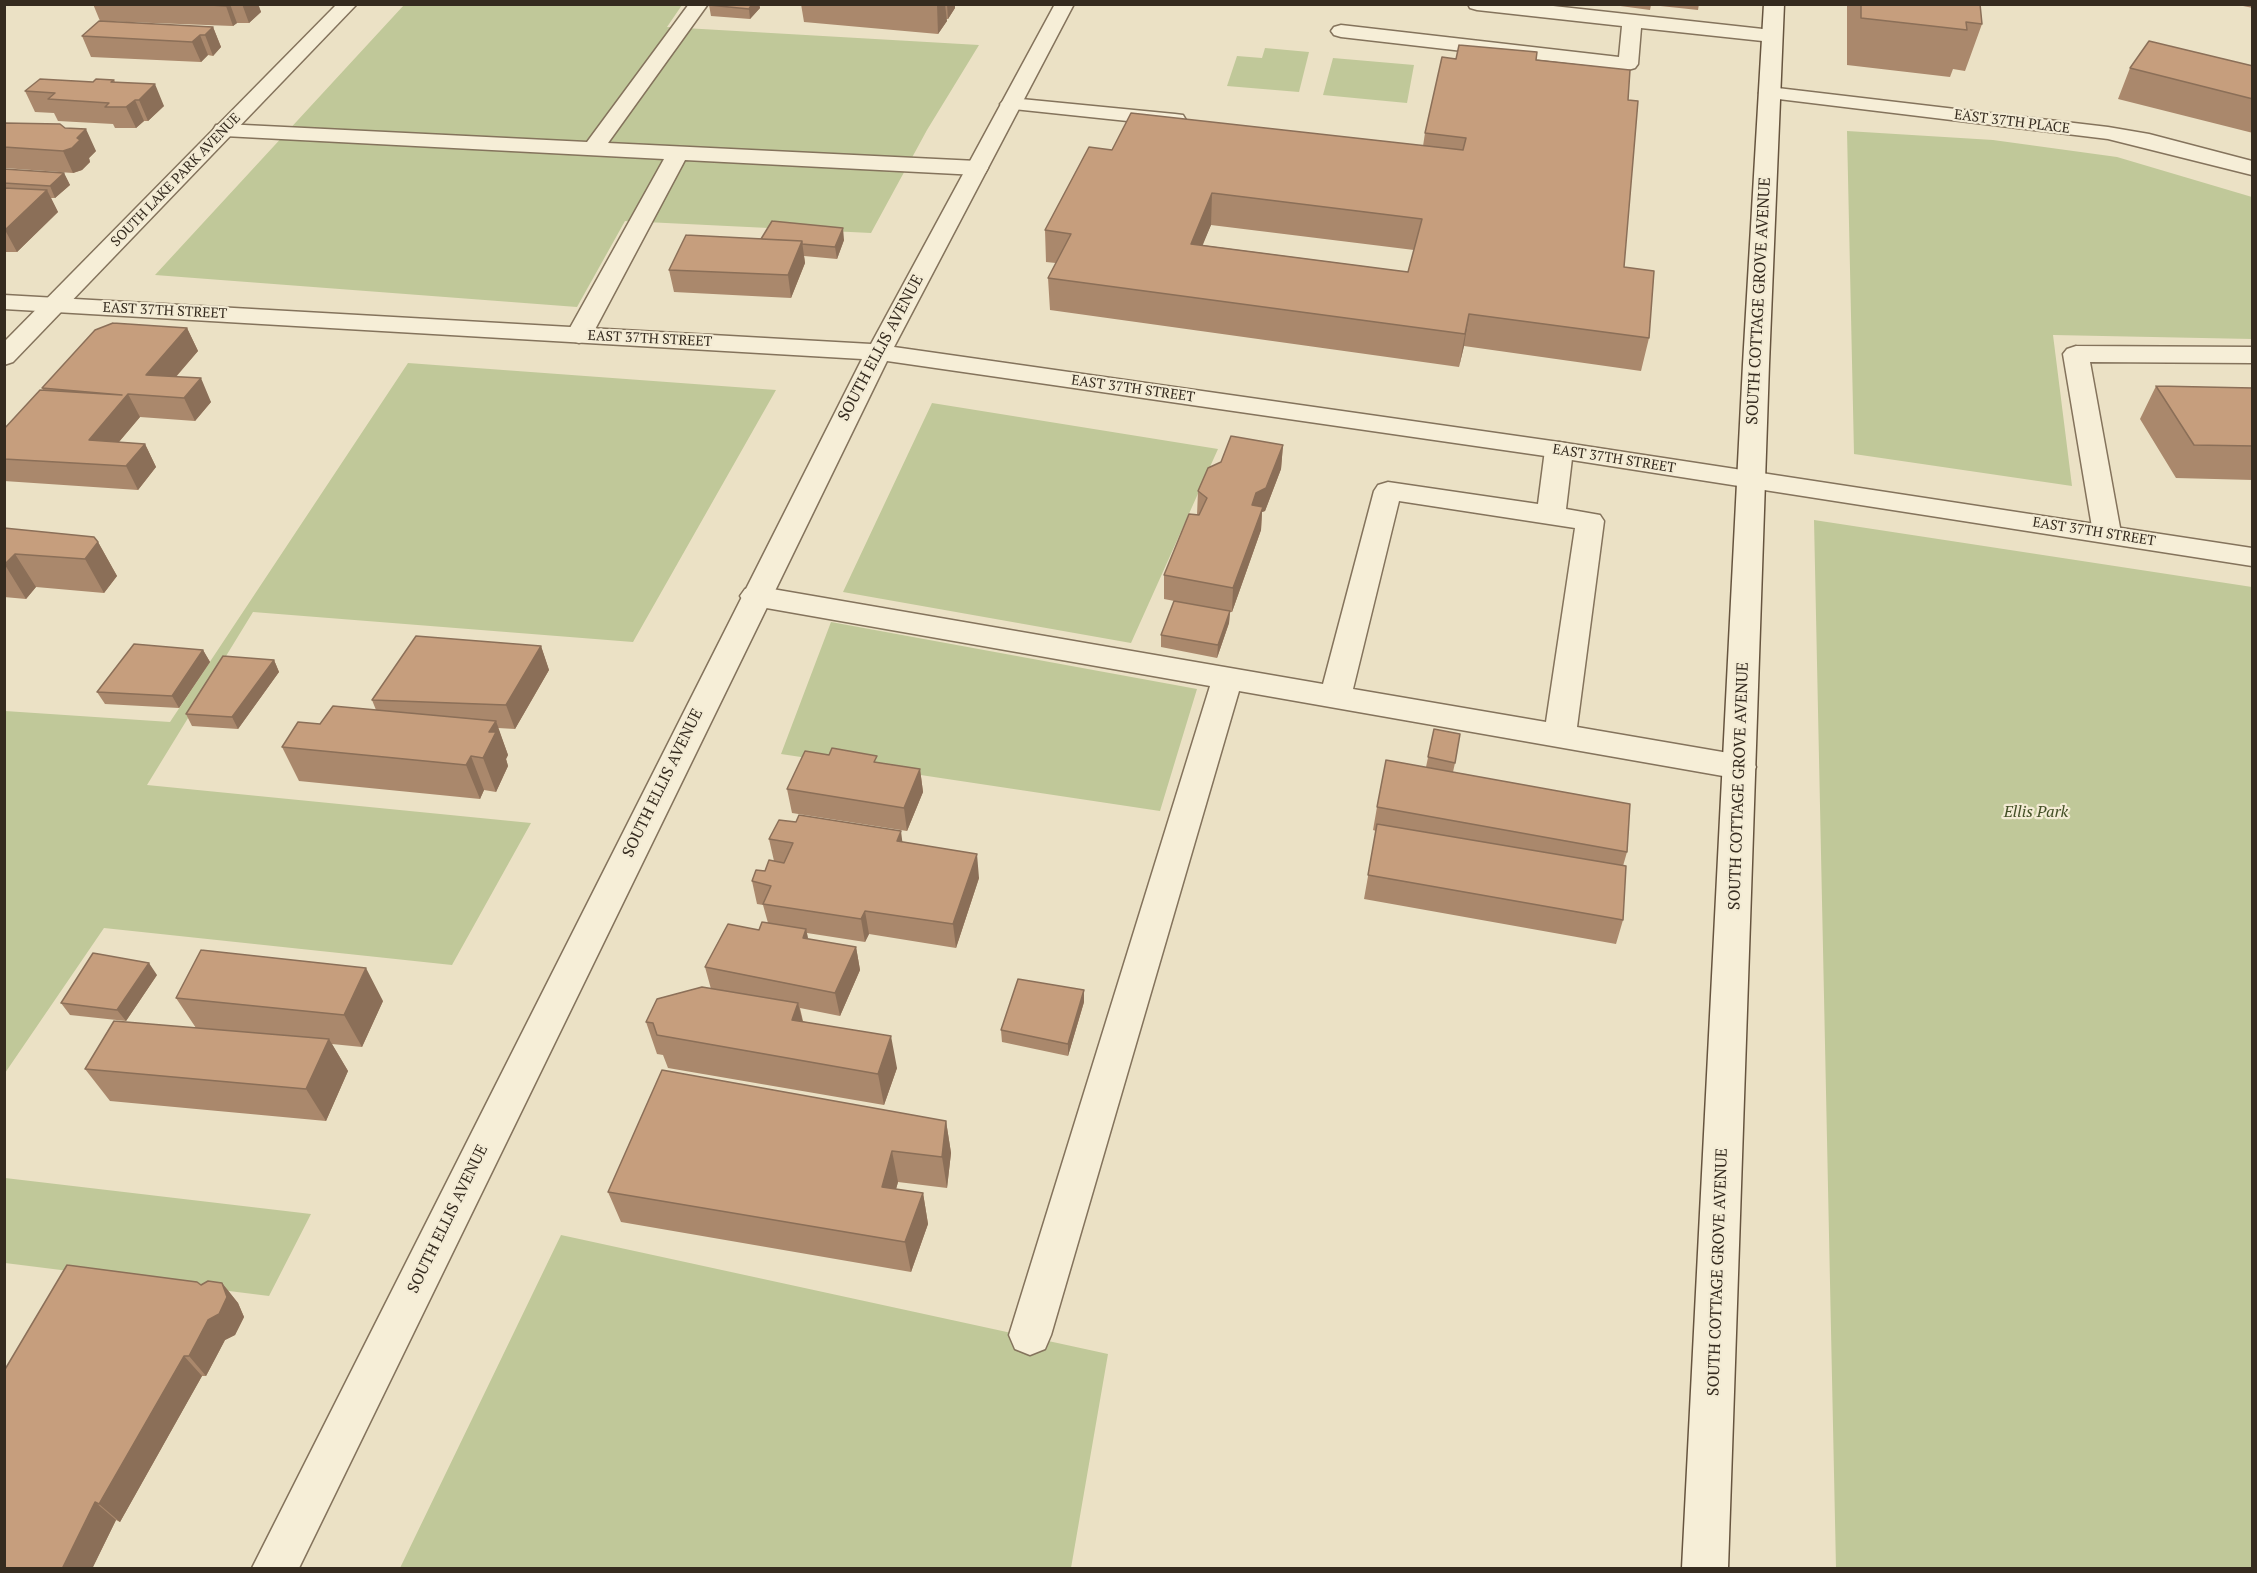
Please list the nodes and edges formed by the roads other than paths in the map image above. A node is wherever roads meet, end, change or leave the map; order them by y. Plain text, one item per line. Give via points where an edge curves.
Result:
1 (348, 4) edge
2 (699, 4) edge
3 (1065, 4) edge
4 (1477, 4) edge
5 (1774, 4) edge
6 (1632, 21) junction
7 (1341, 31) dead end
8 (1772, 36) junction
9 (1769, 93) junction
10 (1011, 104) junction
11 (1197, 123) edge
12 (225, 130) junction
13 (593, 149) junction
14 (678, 153) junction
15 (977, 168) junction
16 (2253, 168) edge
17 (4, 302) edge
18 (55, 305) junction
19 (579, 335) junction
20 (877, 352) junction
21 (2253, 356) edge
22 (4, 357) edge
23 (1559, 450) junction
24 (1752, 480) junction
25 (1551, 515) junction
26 (2107, 533) junction
27 (2253, 557) edge
28 (755, 596) junction
29 (1228, 677) junction
30 (1335, 696) junction
31 (1560, 735) junction
32 (1740, 767) junction
33 (1030, 1335) dead end
34 (275, 1569) edge
35 (1706, 1569) edge

1 - 12 street, SOUTH LAKE PARK AVENUE
2 - 13 street
3 - 10 street, SOUTH ELLIS AVENUE
4 - 6 street
5 - 8 street, SOUTH COTTAGE GROVE AVENUE
6 - 7 street via 1628,64
6 - 8 street
8 - 9 street, SOUTH COTTAGE GROVE AVENUE
9 - 16 street, EAST 37TH PLACE via 2109,134
9 - 24 street, SOUTH COTTAGE GROVE AVENUE
10 - 11 street
10 - 15 street, SOUTH ELLIS AVENUE
12 - 13 street
12 - 18 street, SOUTH LAKE PARK AVENUE
13 - 14 street
14 - 15 street
14 - 19 street
15 - 20 street, SOUTH ELLIS AVENUE
17 - 18 street, EAST 37TH STREET
18 - 19 street, EAST 37TH STREET
18 - 22 street, SOUTH LAKE PARK AVENUE
19 - 20 street, EAST 37TH STREET
20 - 23 street, EAST 37TH STREET
20 - 28 street, SOUTH ELLIS AVENUE
21 - 26 street via 2076,354
23 - 24 street, EAST 37TH STREET
23 - 25 street
24 - 26 street, EAST 37TH STREET
24 - 32 street, SOUTH COTTAGE GROVE AVENUE
25 - 30 street via 1388,491
25 - 31 street via 1590,520
26 - 27 street, EAST 37TH STREET
28 - 29 street
28 - 34 street, SOUTH ELLIS AVENUE
29 - 30 street
29 - 33 street
30 - 31 street
31 - 32 street
32 - 35 street, SOUTH COTTAGE GROVE AVENUE

